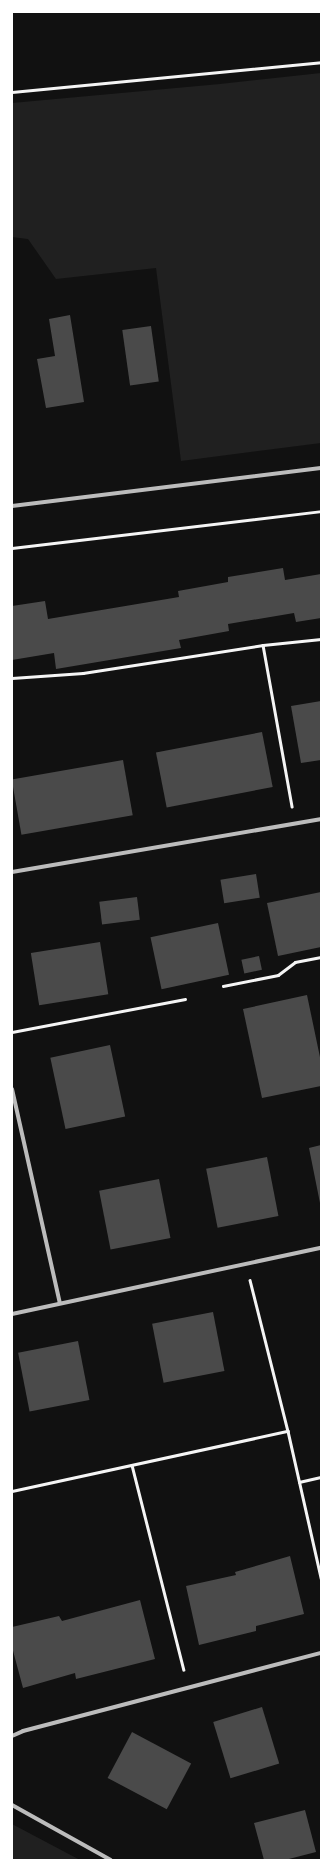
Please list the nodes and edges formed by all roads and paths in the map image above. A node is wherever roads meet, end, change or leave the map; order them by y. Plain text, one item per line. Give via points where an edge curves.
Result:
1 (321, 62) edge
2 (12, 92) edge
3 (321, 468) edge
4 (12, 506) edge
5 (321, 511) edge
6 (12, 548) edge
7 (321, 639) edge
8 (263, 645) junction
9 (12, 678) edge
10 (321, 819) edge
11 (295, 823) junction
12 (12, 872) edge
13 (321, 957) edge
14 (223, 986) dead end
15 (185, 999) dead end
16 (12, 1032) edge
17 (12, 1089) edge
18 (321, 1248) edge
19 (246, 1263) junction
20 (60, 1304) junction
21 (12, 1314) edge
22 (288, 1431) junction
23 (132, 1465) junction
24 (321, 1477) edge
25 (298, 1482) junction
26 (12, 1491) edge
27 (321, 1578) edge
28 (321, 1653) edge
29 (188, 1688) junction
30 (12, 1736) edge
31 (12, 1805) edge
32 (111, 1860) edge

1 - 2 path
3 - 4 street
5 - 6 path
7 - 8 path
8 - 9 path via 83,672
8 - 11 path
10 - 11 street
11 - 12 street
13 - 14 path via 295,962 278,975
15 - 16 path
17 - 20 street
18 - 19 street
19 - 20 street
19 - 22 path
20 - 21 street
22 - 23 path
22 - 25 path
23 - 26 path
23 - 29 path
24 - 25 path
25 - 27 path
28 - 29 street
29 - 30 street
31 - 32 street

